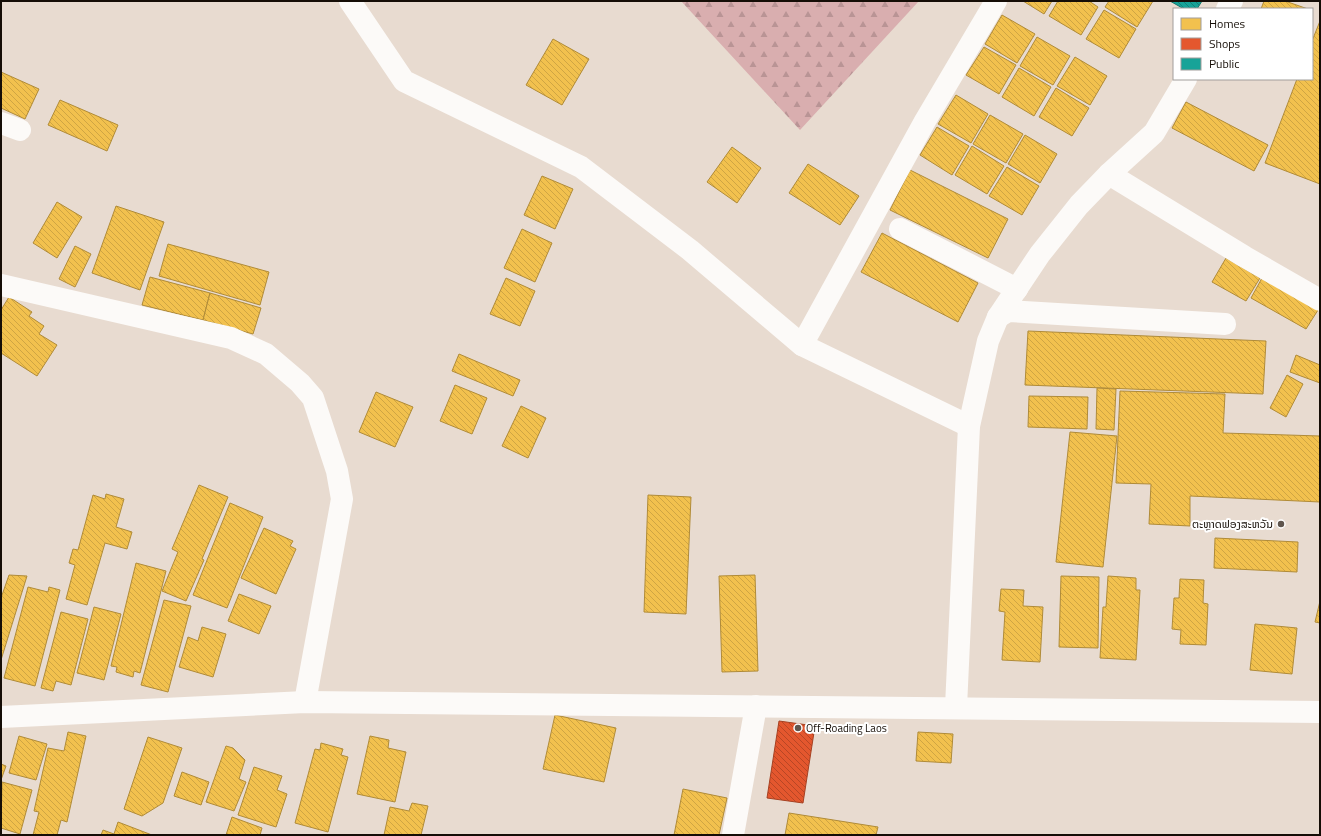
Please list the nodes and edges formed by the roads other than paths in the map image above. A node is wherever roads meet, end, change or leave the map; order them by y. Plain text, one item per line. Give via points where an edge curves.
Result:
1 (350, 1) edge
2 (996, 1) edge
3 (1185, 80) edge
4 (1109, 174) junction
5 (900, 229) dead end
6 (1, 285) edge
7 (1017, 290) junction
8 (1320, 300) edge
9 (998, 317) junction
10 (1224, 324) dead end
11 (802, 345) junction
12 (969, 426) junction
13 (305, 702) junction
14 (756, 706) junction
15 (956, 707) junction
16 (1320, 712) edge
17 (1, 717) edge
18 (733, 835) edge

1 - 11 street via 404,81 581,167 690,250
2 - 11 street via 925,121
3 - 4 street via 1154,133
4 - 7 street via 1040,254
4 - 8 street
5 - 7 street
6 - 13 street via 231,338 266,354 313,398 337,471 342,499
7 - 9 street
9 - 10 street via 1008,311
9 - 12 street via 988,341
11 - 12 street
12 - 15 street
13 - 14 street
13 - 17 street
14 - 15 street
14 - 18 street
15 - 16 street

